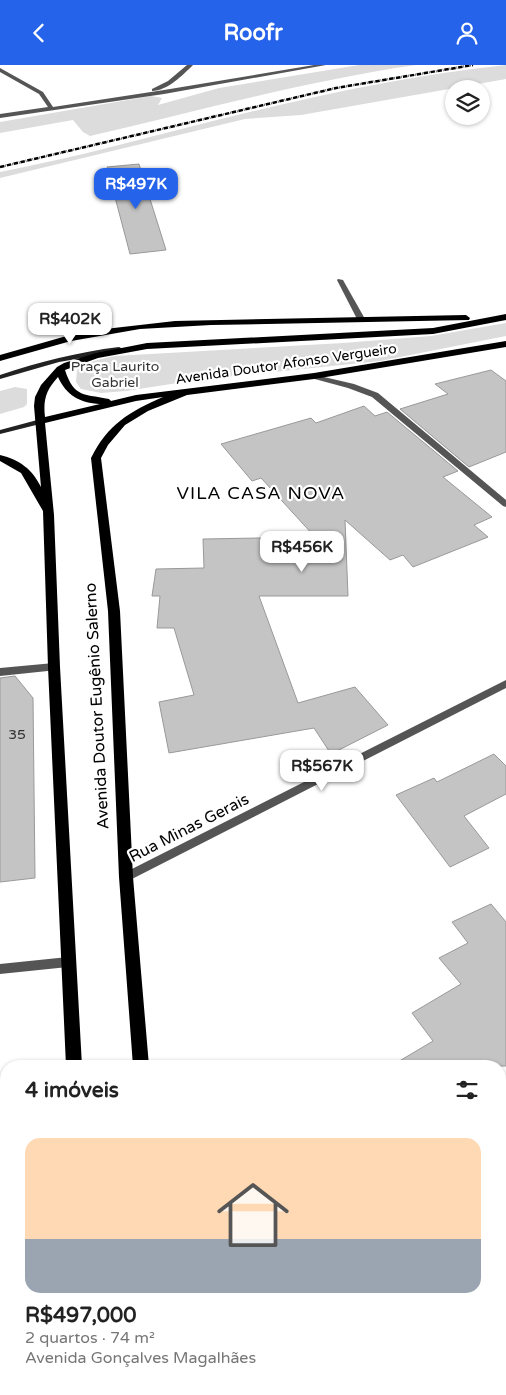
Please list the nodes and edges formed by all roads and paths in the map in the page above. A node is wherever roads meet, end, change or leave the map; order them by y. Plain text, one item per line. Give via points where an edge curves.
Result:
1 (190, 65) edge
2 (323, 65) edge
3 (0, 70) edge
4 (183, 81) junction
5 (142, 95) junction
6 (52, 108) junction
7 (0, 116) edge
8 (340, 280) dead end
9 (506, 317) edge
10 (362, 319) junction
11 (506, 343) edge
12 (147, 346) junction
13 (0, 358) edge
14 (60, 369) junction
15 (314, 376) junction
16 (0, 377) edge
17 (185, 392) junction
18 (136, 398) junction
19 (41, 421) junction
20 (0, 432) edge
21 (0, 458) edge
22 (506, 504) edge
23 (49, 515) junction
24 (54, 667) junction
25 (0, 672) edge
26 (506, 684) edge
27 (126, 877) junction
28 (68, 962) junction
29 (0, 969) edge
30 (74, 1060) edge
31 (141, 1060) edge

1 - 4 street
2 - 4 street
3 - 6 street via 41,93
4 - 5 street
4 - 5 street
5 - 6 street
6 - 7 street
8 - 10 street
9 - 10 main road
9 - 12 main road, Avenida Doutor Afonso Vergueiro via 433,331
10 - 13 main road via 216,321 130,327 48,343
11 - 15 main road, Avenida Doutor Afonso Vergueiro
12 - 14 main road, Avenida Doutor Afonso Vergueiro via 82,359
12 - 16 main road, Avenida Doutor Afonso Vergueiro via 83,354
14 - 18 main road via 64,384 88,400
14 - 19 main road, Avenida Doutor Afonso Vergueiro via 44,387 40,397
15 - 17 main road, Avenida Doutor Afonso Vergueiro
15 - 22 street via 375,395
17 - 18 main road, Avenida Doutor Afonso Vergueiro
17 - 27 main road, Avenida Doutor Eugênio Salerno via 130,416 102,444 96,458 114,611
18 - 19 main road, Avenida Doutor Afonso Vergueiro
19 - 20 main road, Avenida Doutor Afonso Vergueiro
19 - 23 main road
21 - 23 main road via 13,462 28,473
23 - 24 main road
24 - 25 street
24 - 28 main road
26 - 27 street, Rua Minas Gerais
27 - 31 main road, Avenida Doutor Eugênio Salerno
28 - 29 street
28 - 30 main road

